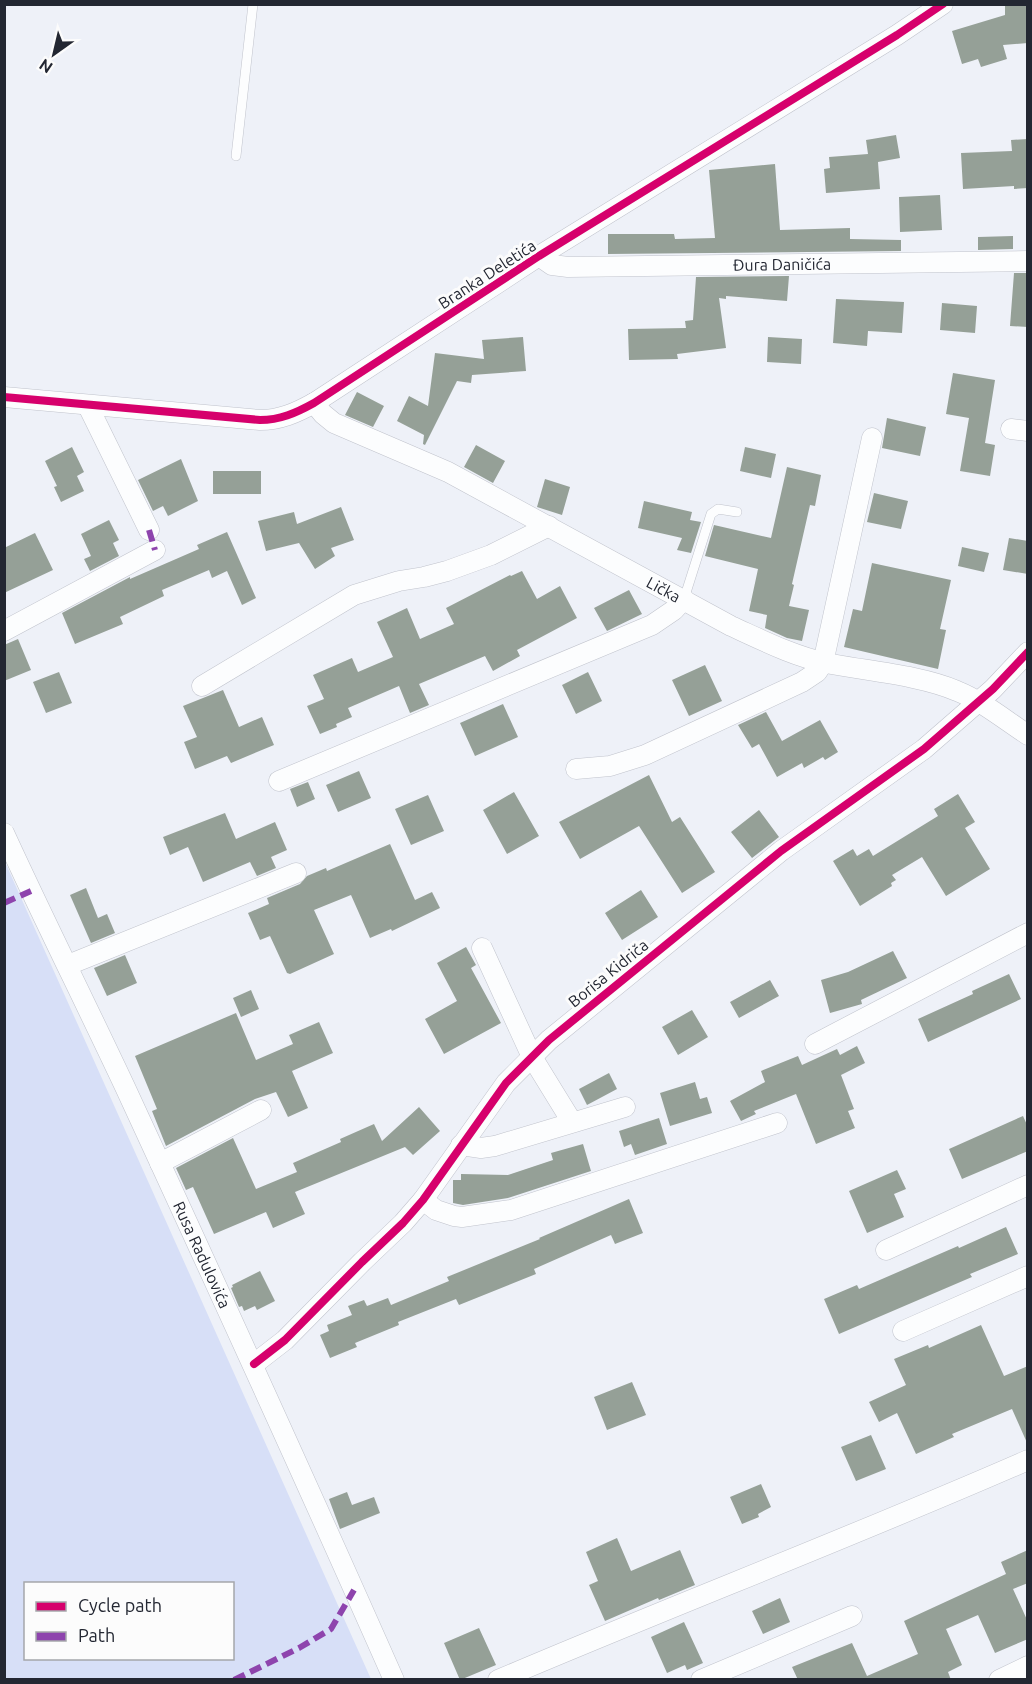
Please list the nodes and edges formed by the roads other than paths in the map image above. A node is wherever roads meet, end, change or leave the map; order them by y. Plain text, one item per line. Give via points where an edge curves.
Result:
1 (254, 4) edge
2 (943, 4) edge
3 (236, 156) dead end
4 (539, 256) junction
5 (1028, 261) edge
6 (4, 397) edge
7 (314, 403) junction
8 (88, 406) junction
9 (872, 438) dead end
10 (737, 512) dead end
11 (549, 526) junction
12 (149, 530) dead end
13 (155, 550) dead end
14 (684, 599) junction
15 (4, 632) edge
16 (1028, 652) edge
17 (823, 663) junction
18 (202, 686) dead end
19 (978, 702) junction
20 (1028, 735) edge
21 (576, 769) dead end
22 (279, 781) dead end
23 (4, 833) edge
24 (296, 873) dead end
25 (1028, 933) edge
26 (482, 948) dead end
27 (69, 965) junction
28 (815, 1044) dead end
29 (532, 1057) junction
30 (625, 1107) dead end
31 (261, 1110) dead end
32 (572, 1122) junction
33 (777, 1123) dead end
34 (461, 1144) junction
35 (160, 1163) junction
36 (1028, 1185) edge
37 (423, 1200) junction
38 (886, 1250) dead end
39 (1028, 1276) edge
40 (903, 1331) dead end
41 (254, 1364) junction
42 (1028, 1460) edge
43 (852, 1616) dead end
44 (1028, 1666) edge
45 (394, 1680) edge
46 (498, 1680) edge
47 (701, 1680) edge
48 (999, 1680) edge

1 - 3 lane
2 - 4 street, Branka Deletića
4 - 5 street, Đura Daničića via 552,265 568,267
4 - 7 street, Branka Deletića
6 - 8 street, Branka Deletića
7 - 8 street, Branka Deletića via 286,417 260,420
7 - 11 street, Lička via 334,423 448,472
8 - 12 street
9 - 17 street
10 - 14 lane via 718,508 711,514
11 - 14 street, Lička
11 - 18 street via 491,555 447,571 354,595
13 - 15 street
14 - 17 street, Lička via 775,647
14 - 22 street via 652,625
16 - 19 street, Borisa Kidriča
17 - 19 street, Lička via 938,684
17 - 21 street via 802,682 645,755 610,766
19 - 20 street, Lička
19 - 29 street, Borisa Kidriča via 924,749 781,850
23 - 27 street, Rusa Radulovića
24 - 27 street
25 - 28 street
26 - 29 street
27 - 35 street, Rusa Radulovića
29 - 32 street
29 - 34 street, Borisa Kidriča via 506,1083
30 - 32 street
31 - 35 street
32 - 34 street via 495,1146
33 - 37 street via 511,1210 462,1217 436,1210
34 - 37 street, Borisa Kidriča
35 - 41 street, Rusa Radulovića
36 - 38 street
37 - 41 street, Borisa Kidriča via 285,1340
39 - 40 street
41 - 45 street, Rusa Radulovića
42 - 46 street
43 - 47 street
44 - 48 street

